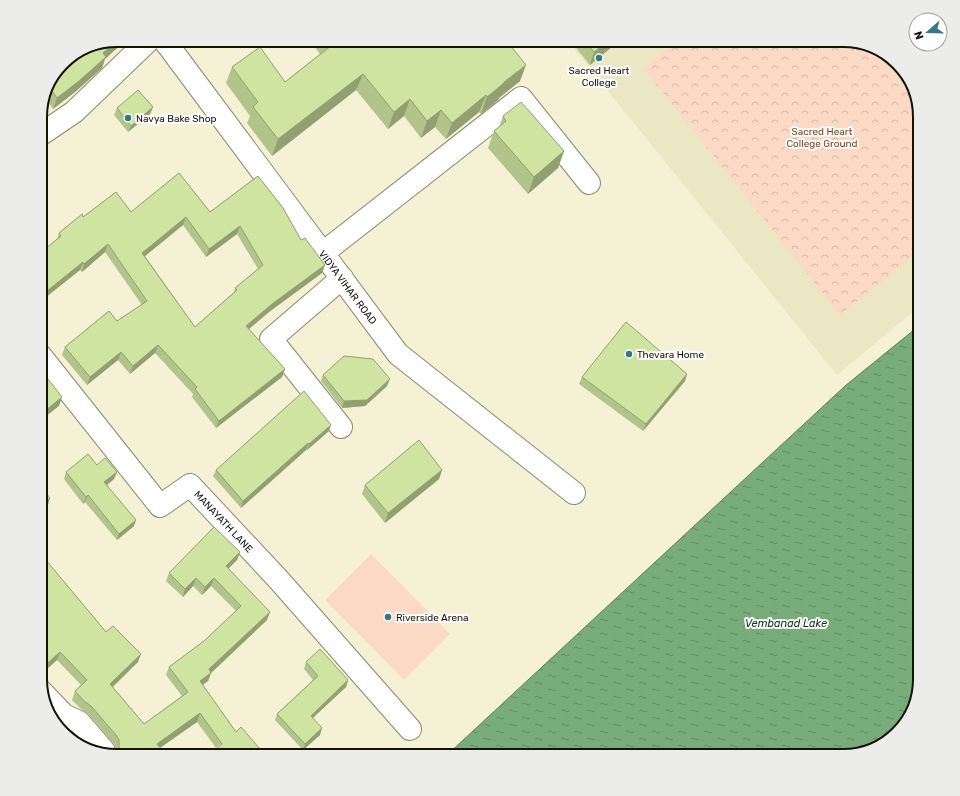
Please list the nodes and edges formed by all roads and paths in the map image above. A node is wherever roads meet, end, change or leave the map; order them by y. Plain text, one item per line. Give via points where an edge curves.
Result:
1 (142, 47) edge
2 (169, 47) edge
3 (47, 130) edge
4 (589, 183) dead end
5 (323, 253) junction
6 (342, 278) junction
7 (47, 364) edge
8 (341, 427) dead end
9 (574, 493) dead end
10 (51, 702) edge
11 (410, 728) dead end
12 (100, 747) edge

1 - 3 street via 74,112
2 - 5 street, VIDYA VIHAR ROAD
4 - 5 street via 520,98
5 - 6 street, VIDYA VIHAR ROAD
6 - 8 street via 271,339
6 - 9 street, VIDYA VIHAR ROAD via 398,354
7 - 11 street, MANAYATH LANE via 160,506 190,485 278,579
10 - 12 street via 64,715 79,722

